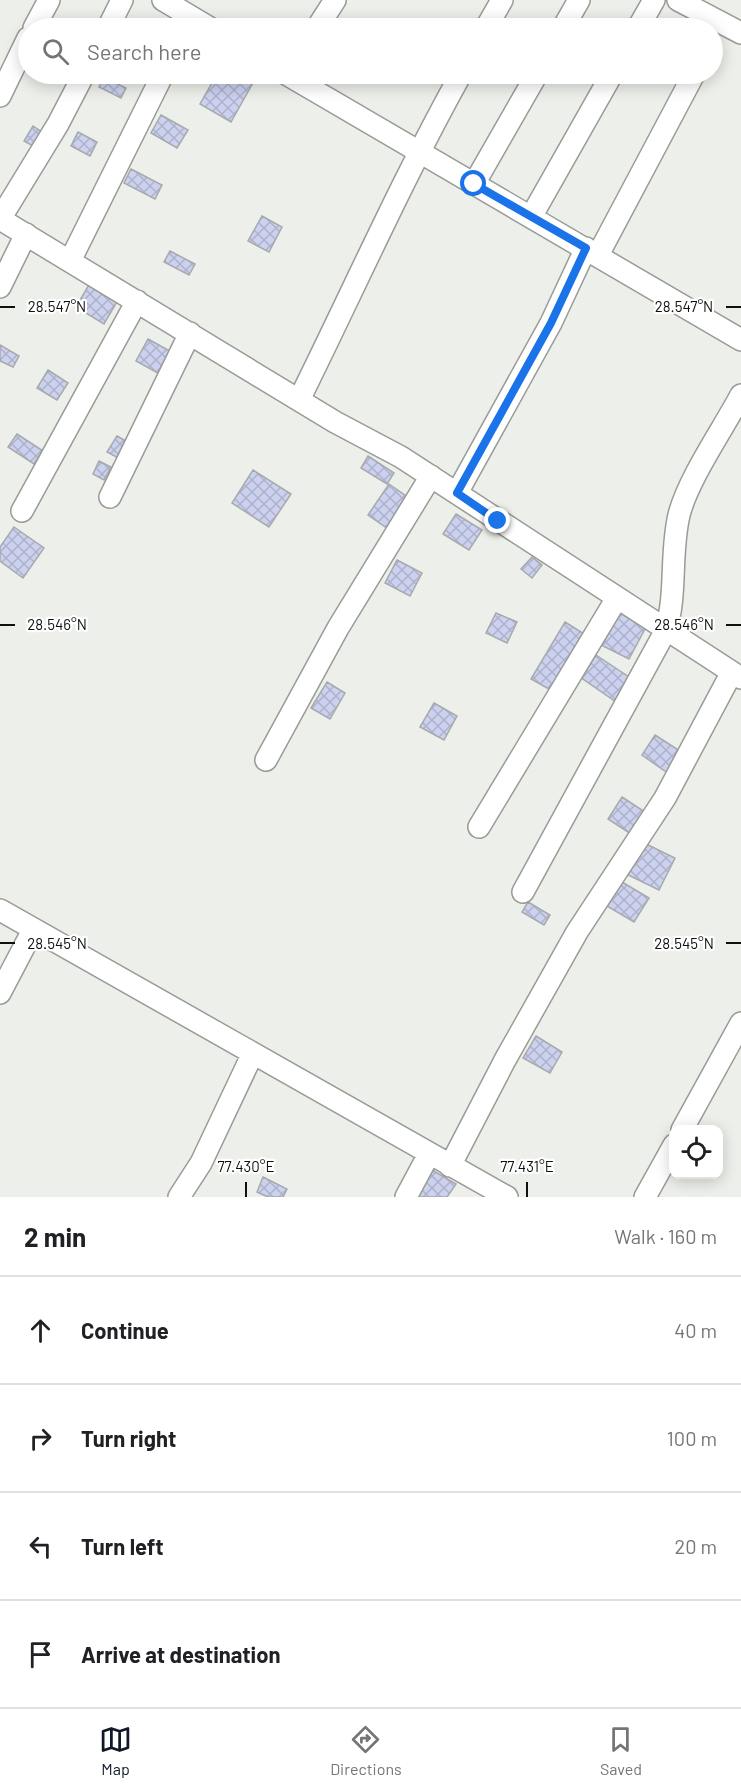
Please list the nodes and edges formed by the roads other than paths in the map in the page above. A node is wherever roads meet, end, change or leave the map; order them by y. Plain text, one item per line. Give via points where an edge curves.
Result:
1 (49, 0) edge
2 (122, 0) edge
3 (163, 0) edge
4 (335, 0) edge
5 (502, 0) edge
6 (579, 0) edge
7 (654, 0) edge
8 (678, 0) edge
9 (39, 18) edge
10 (113, 18) edge
11 (183, 18) edge
12 (323, 18) edge
13 (492, 18) edge
14 (568, 18) edge
15 (644, 18) edge
16 (711, 18) edge
17 (18, 59) edge
18 (79, 84) edge
19 (158, 84) edge
20 (305, 84) edge
21 (455, 84) edge
22 (531, 84) edge
23 (606, 84) edge
24 (688, 84) edge
25 (0, 96) edge
26 (418, 151) junction
27 (474, 184) junction
28 (531, 216) junction
29 (0, 219) edge
30 (26, 234) junction
31 (592, 252) junction
32 (70, 261) junction
33 (0, 287) edge
34 (137, 301) junction
35 (190, 333) junction
36 (741, 340) edge
37 (741, 395) edge
38 (299, 400) junction
39 (431, 476) junction
40 (457, 493) junction
41 (110, 497) dead end
42 (22, 511) dead end
43 (617, 598) junction
44 (666, 630) junction
45 (737, 675) edge
46 (266, 760) dead end
47 (479, 827) dead end
48 (523, 892) dead end
49 (0, 910) edge
50 (33, 930) junction
51 (0, 993) edge
52 (741, 1023) edge
53 (252, 1055) junction
54 (685, 1125) edge
55 (429, 1154) junction
56 (669, 1154) edge
57 (450, 1166) junction
58 (182, 1195) edge
59 (406, 1197) edge
60 (507, 1197) edge
61 (645, 1197) edge

1 - 9 street
2 - 10 street
3 - 11 street
4 - 12 street
5 - 13 street
6 - 14 street
7 - 15 street
8 - 16 street
17 - 25 street
18 - 29 street
19 - 32 street
20 - 26 street
21 - 26 street
22 - 27 street
23 - 28 street
24 - 31 street
26 - 27 street
26 - 38 street
27 - 28 street
28 - 31 street
29 - 30 street
30 - 32 street
30 - 33 street
31 - 36 street
31 - 40 street
32 - 34 street
34 - 35 street
34 - 42 street
35 - 38 street
35 - 41 street
37 - 44 street via 680,512
38 - 39 street
39 - 40 street
39 - 46 street via 338,628
40 - 43 street
43 - 44 street
43 - 47 street
44 - 45 street
44 - 48 street
45 - 57 street via 665,798 577,932
49 - 50 street
50 - 51 street
50 - 53 street
52 - 54 street
53 - 55 street
53 - 58 street
55 - 57 street
55 - 59 street
56 - 61 street
57 - 60 street

